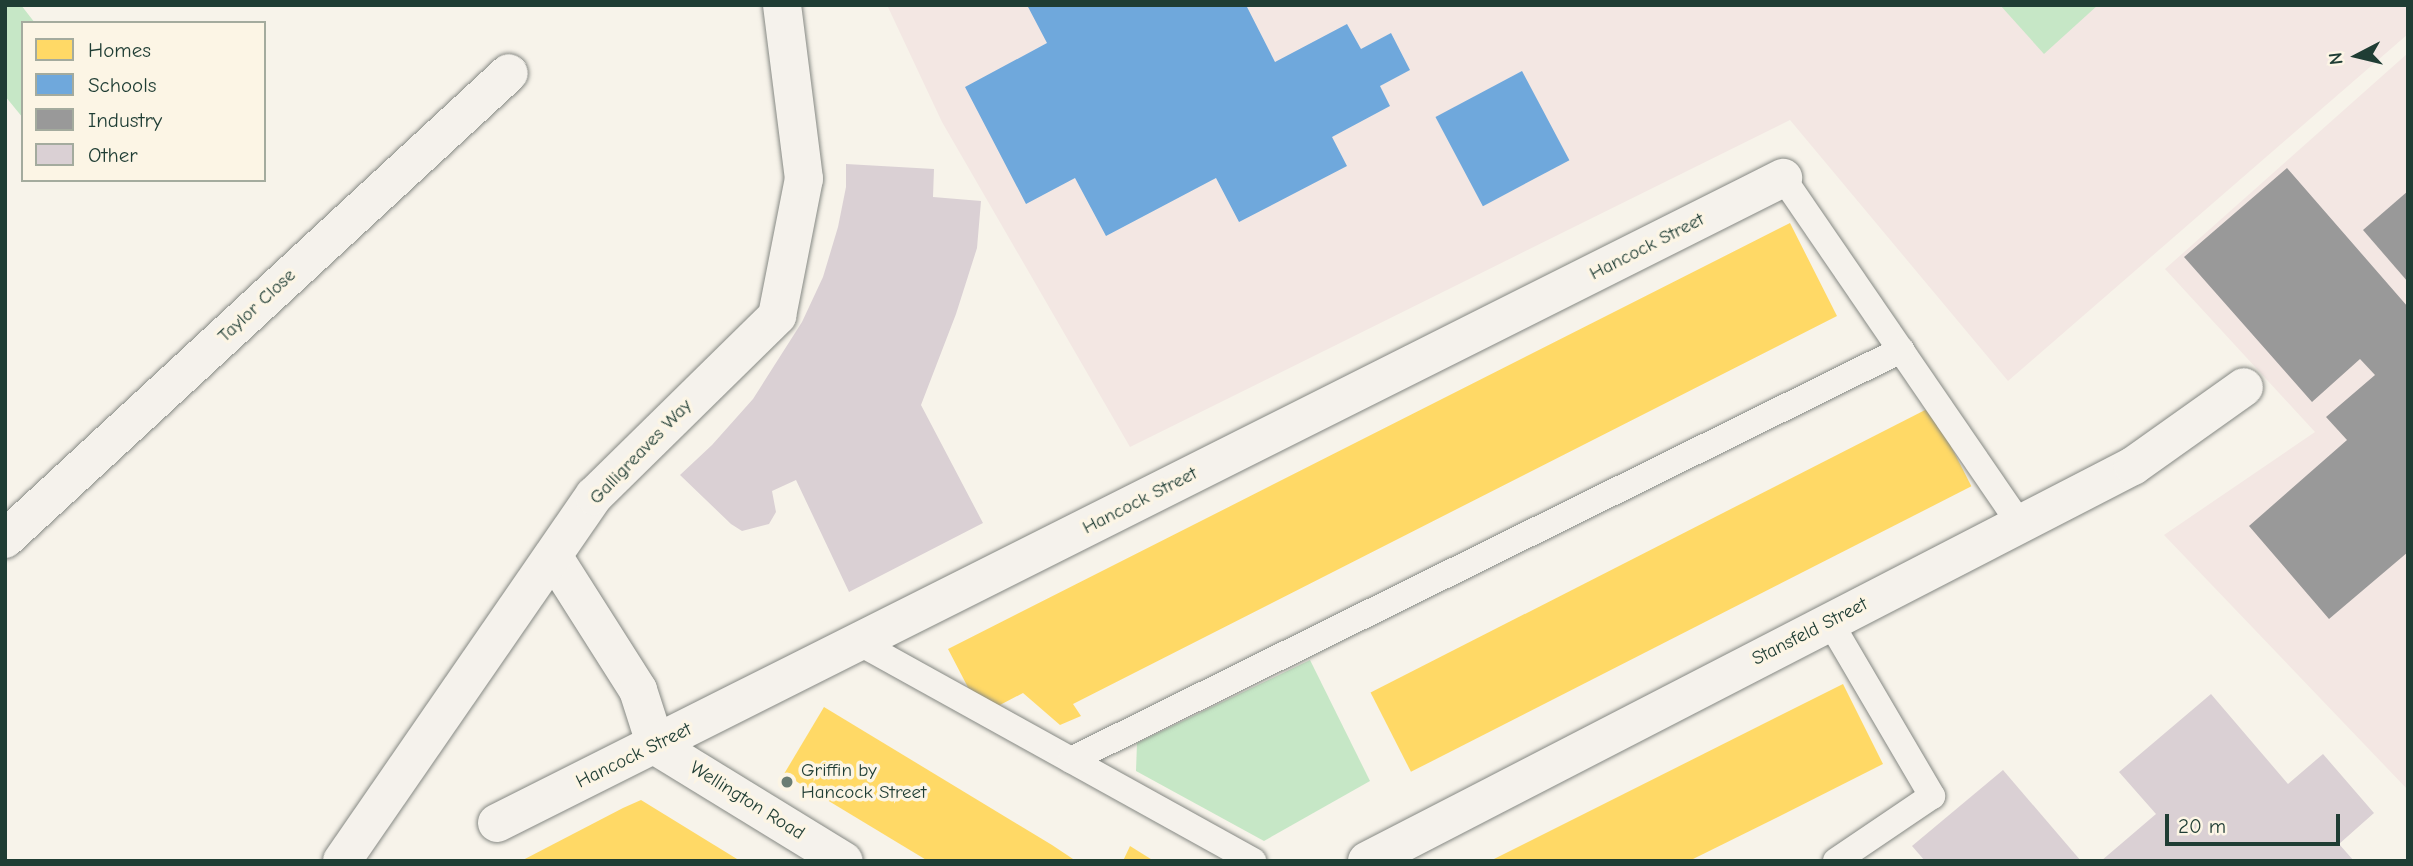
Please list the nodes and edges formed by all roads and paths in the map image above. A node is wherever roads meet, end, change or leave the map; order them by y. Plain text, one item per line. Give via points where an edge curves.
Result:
1 (782, 5) edge
2 (509, 73) dead end
3 (1783, 178) joint
4 (1901, 350) junction
5 (2244, 387) dead end
6 (2021, 524) junction
7 (5, 539) edge
8 (553, 556) junction
9 (1830, 622) junction
10 (858, 642) junction
11 (656, 746) junction
12 (1071, 760) junction
13 (497, 823) dead end
14 (342, 861) edge
15 (844, 861) edge
16 (1253, 861) edge
17 (1367, 861) edge
18 (1836, 861) edge

1 - 8 street, Galligreaves Way via 804,179 776,316 594,496
2 - 7 street, Taylor Close
3 - 4 lane
3 - 10 street, Hancock Street
4 - 6 lane
4 - 12 lane
5 - 6 street, Stansfeld Street via 2133,466
6 - 9 street, Stansfeld Street
8 - 11 street via 638,690
8 - 14 street, Galligreaves Way
9 - 17 street, Stansfeld Street
9 - 18 lane via 1932,796
10 - 11 street, Hancock Street
10 - 12 lane
11 - 13 street, Hancock Street
11 - 15 street, Wellington Road
12 - 16 lane

